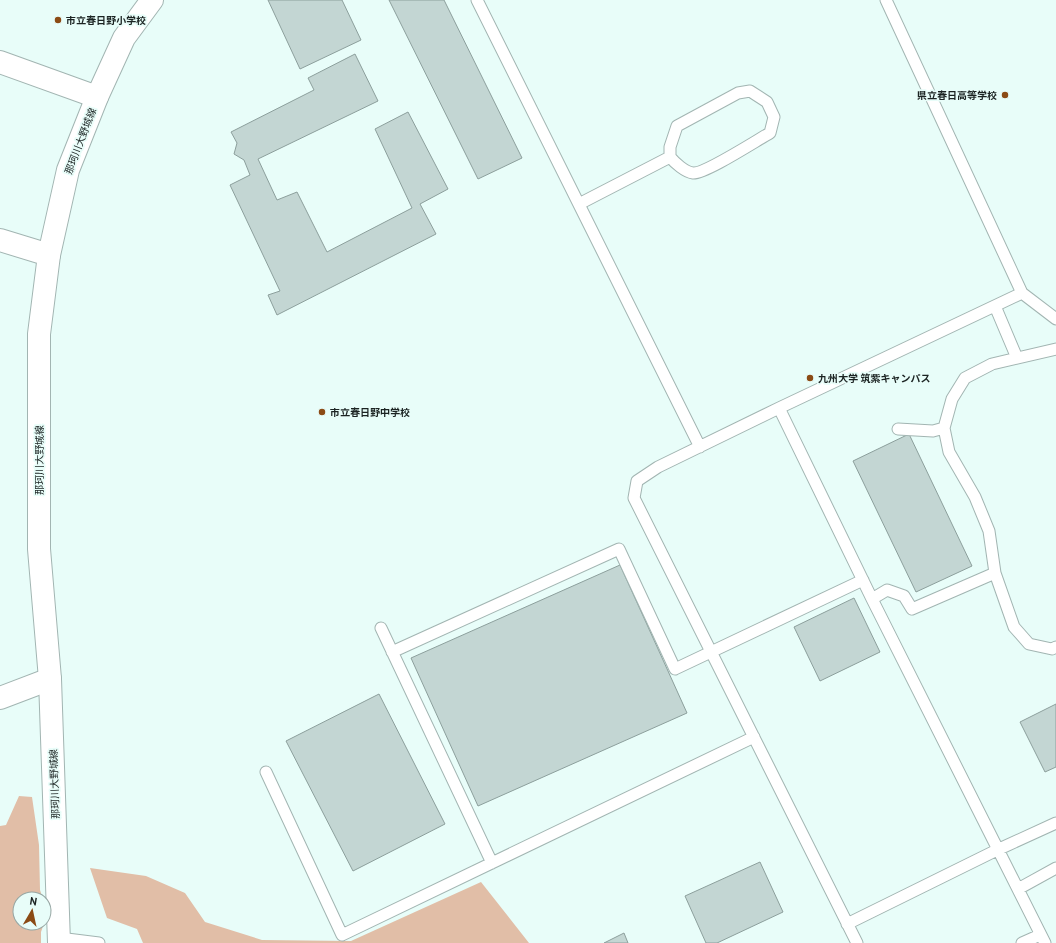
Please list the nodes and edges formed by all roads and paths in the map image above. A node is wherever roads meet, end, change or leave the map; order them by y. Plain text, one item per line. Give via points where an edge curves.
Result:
1 (152, 0) edge
2 (477, 0) edge
3 (886, 0) edge
4 (0, 62) edge
5 (97, 97) junction
6 (670, 157) junction
7 (579, 204) junction
8 (0, 240) edge
9 (49, 255) junction
10 (1022, 293) junction
11 (995, 306) junction
12 (1056, 319) edge
13 (1056, 349) edge
14 (1017, 358) junction
15 (779, 408) junction
16 (944, 428) junction
17 (898, 429) dead end
18 (700, 447) junction
19 (995, 573) junction
20 (863, 580) junction
21 (872, 599) junction
22 (381, 628) dead end
23 (1056, 647) edge
24 (392, 652) junction
25 (712, 652) junction
26 (50, 679) junction
27 (0, 698) edge
28 (754, 737) junction
29 (266, 772) dead end
30 (1056, 823) edge
31 (997, 850) junction
32 (492, 863) junction
33 (1056, 868) edge
34 (1018, 888) junction
35 (847, 924) junction
36 (1042, 939) edge
37 (59, 940) edge
38 (99, 943) edge
39 (857, 943) edge
40 (1022, 943) edge

1 - 5 main road, 那珂川大野城線 via 124,38
2 - 7 lane
3 - 10 lane
4 - 5 main road
5 - 9 main road, 那珂川大野城線 via 68,170
6 - 6 lane via 678,166 693,173 706,170 770,133 774,117 766,102 750,91 738,93 677,126 670,147
6 - 7 lane
7 - 18 lane
8 - 9 main road
9 - 26 main road, 那珂川大野城線 via 39,334 39,548
10 - 11 lane
10 - 12 lane
11 - 14 lane
11 - 15 lane
13 - 14 lane
14 - 16 lane via 992,364 965,378 952,399
15 - 18 lane
15 - 20 lane
16 - 17 lane via 933,431
16 - 19 lane via 949,452 975,497 989,531
18 - 25 lane via 658,467 637,481 634,498
19 - 21 lane via 912,609 904,596 887,590
19 - 23 lane via 1014,627 1029,644 1052,649
20 - 21 lane
20 - 25 lane
21 - 31 lane
22 - 24 lane
24 - 25 lane via 619,549 675,669
24 - 32 lane
25 - 28 lane
26 - 27 main road
26 - 37 main road, 那珂川大野城線
28 - 32 lane
28 - 35 lane
29 - 32 lane via 342,935
30 - 31 lane
31 - 34 lane
31 - 35 lane
33 - 34 lane
34 - 36 lane
35 - 39 lane
36 - 40 lane
37 - 38 lane

